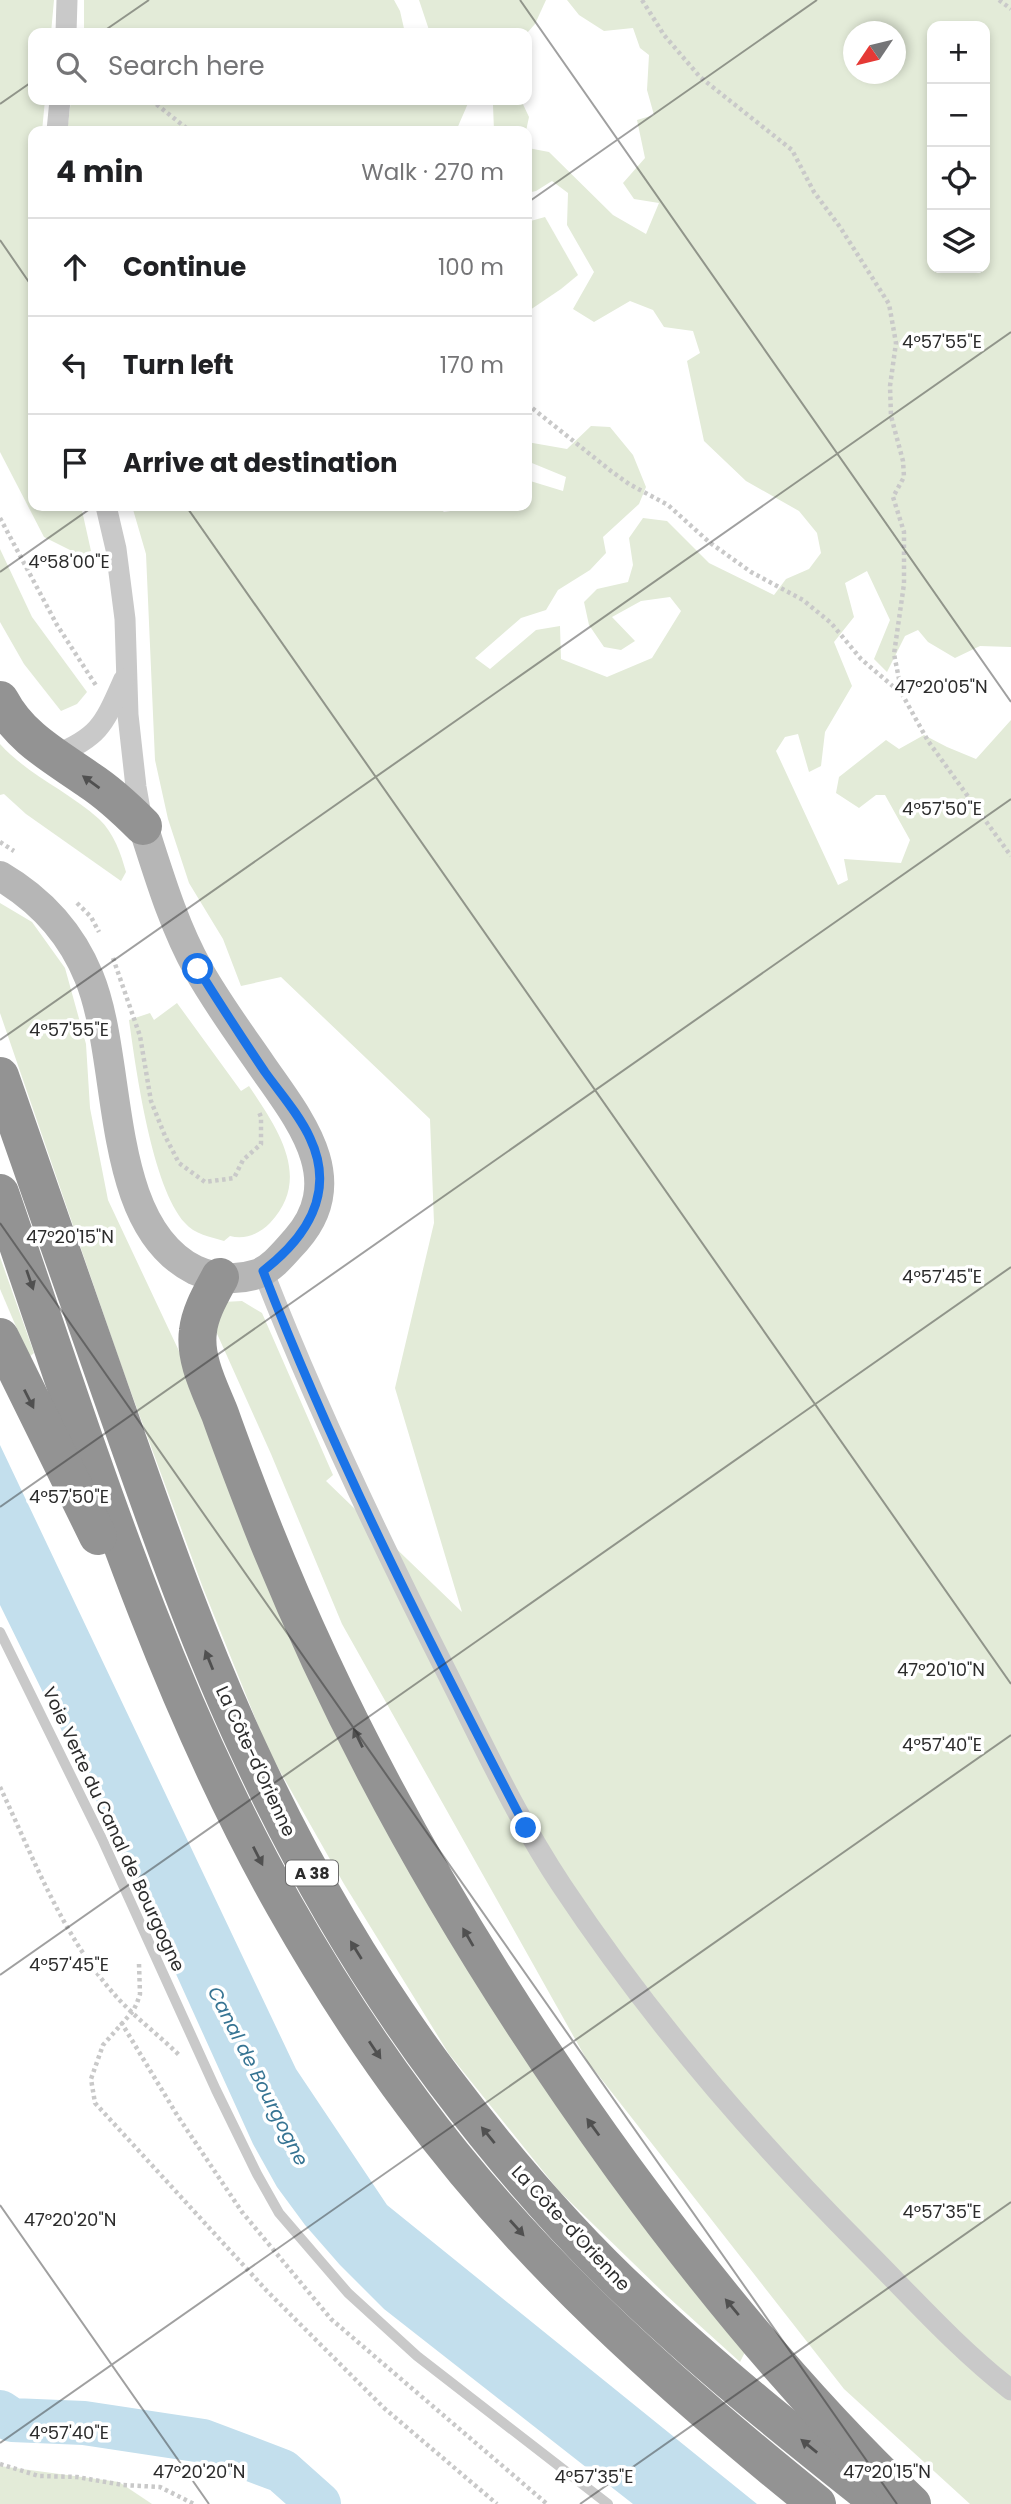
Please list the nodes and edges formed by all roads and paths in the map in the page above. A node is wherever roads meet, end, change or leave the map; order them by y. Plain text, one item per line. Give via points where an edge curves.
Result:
1 (67, 0) edge
2 (642, 0) edge
3 (999, 0) edge
4 (1011, 9) edge
5 (66, 28) edge
6 (60, 105) edge
7 (157, 105) edge
8 (58, 126) edge
9 (184, 126) edge
10 (532, 408) edge
11 (107, 511) edge
12 (0, 518) edge
13 (127, 670) junction
14 (902, 694) junction
15 (0, 700) edge
16 (111, 708) junction
17 (53, 756) junction
18 (143, 826) junction
19 (0, 842) edge
20 (1011, 856) edge
21 (11, 866) edge
22 (75, 900) dead end
23 (103, 941) dead end
24 (110, 953) dead end
25 (0, 1076) edge
26 (256, 1105) dead end
27 (0, 1193) edge
28 (263, 1271) junction
29 (220, 1277) junction
30 (0, 1337) edge
31 (0, 1632) edge
32 (0, 1787) edge
33 (237, 1814) junction
34 (135, 1911) junction
35 (133, 2011) junction
36 (216, 2090) junction
37 (1011, 2390) edge
38 (0, 2464) edge
39 (194, 2504) edge
40 (497, 2504) edge
41 (608, 2504) edge
42 (817, 2504) edge
43 (881, 2504) edge
44 (912, 2504) edge

1 - 5 street
2 - 14 path via 700,77 792,150 814,192 889,304 896,343 891,416 904,477 893,497 904,532 904,584 894,654
3 - 4 path
6 - 8 street
7 - 9 path
10 - 14 path via 629,484 668,505 751,572 803,600
11 - 13 street via 125,619
12 - 16 path via 57,625
13 - 16 street
13 - 18 street via 132,755
14 - 20 path via 928,741
15 - 17 highway via 20,730
16 - 17 street via 87,740
18 -> 17 highway via 116,800
18 - 28 main road via 167,900 198,969 299,1121 315,1154 319,1185 311,1219 290,1247
19 - 21 path
21 - 29 main road via 65,934 89,977 100,1011 128,1171 142,1215 173,1256
22 - 23 path via 91,917
24 - 26 path via 141,1036 151,1101 179,1163 205,1182 234,1178 243,1160 261,1144
43 -> 25 highway, La Côte-d'Orienne / A 38 via 705,2360 569,2229 444,2081 367,1967 292,1838 211,1664 159,1530
27 -> 33 highway, A 38 via 149,1612
28 - 29 main road via 237,1279
28 - 37 street via 299,1366 351,1477 495,1768 561,1884 674,2039 756,2135 961,2347
44 -> 29 highway via 775,2360 655,2212 538,2047 418,1851 313,1644 208,1382 197,1332
30 -> 33 highway
31 - 34 lane, Voie Verte du Canal de Bourgogne
32 - 35 path via 85,1957
33 -> 42 highway, A 38 via 333,1987 415,2107 479,2186 610,2326 680,2391
34 - 35 path via 139,1994
34 - 36 lane, Voie Verte du Canal de Bourgogne
35 - 36 path
35 - 40 path via 103,2045 91,2079 95,2103 267,2291 384,2408
36 - 41 lane, Voie Verte du Canal de Bourgogne via 279,2213 348,2293 417,2356
38 - 39 path via 39,2476 160,2487

